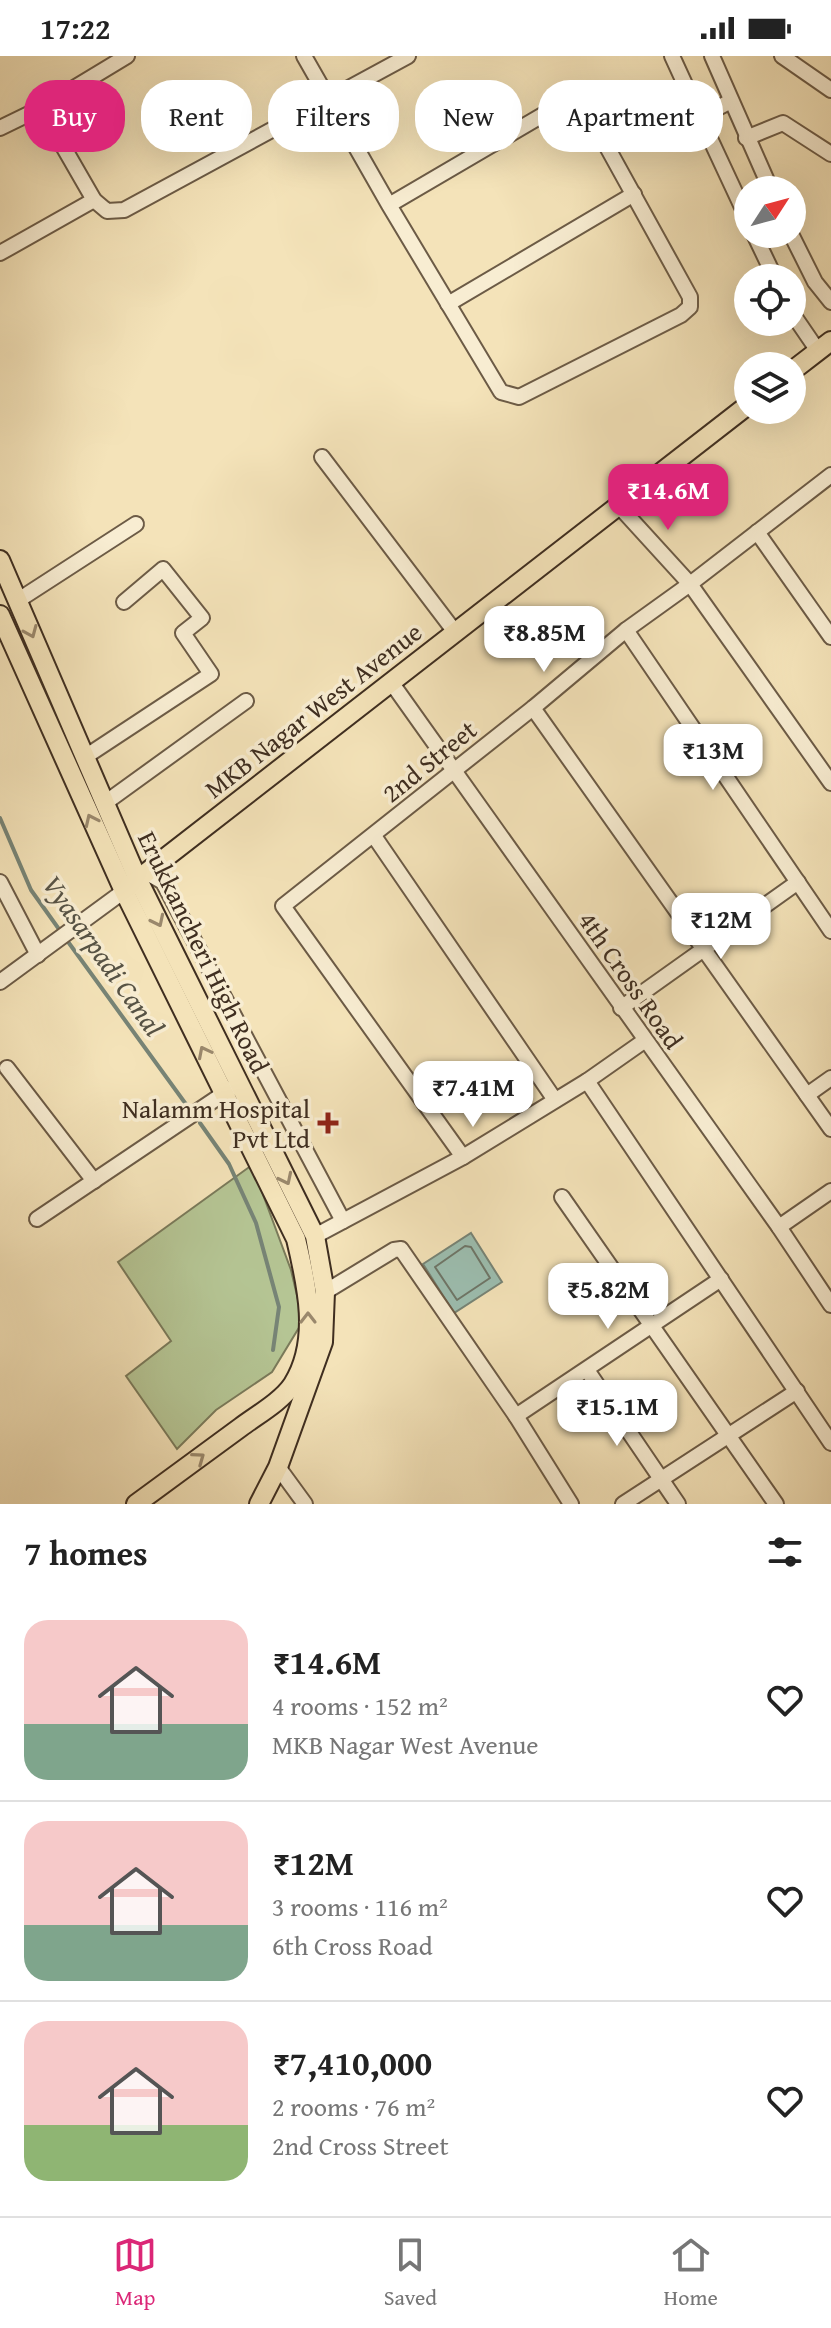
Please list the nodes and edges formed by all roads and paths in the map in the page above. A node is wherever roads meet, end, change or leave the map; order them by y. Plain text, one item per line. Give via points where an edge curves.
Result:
1 (127, 56) edge
2 (304, 56) edge
3 (408, 56) edge
4 (672, 56) edge
5 (712, 56) edge
6 (782, 56) edge
7 (87, 80) edge
8 (318, 80) edge
9 (362, 80) edge
10 (683, 80) edge
11 (831, 90) edge
12 (731, 101) junction
13 (723, 105) edge
14 (24, 116) edge
15 (0, 128) edge
16 (268, 131) edge
17 (746, 138) junction
18 (66, 152) edge
19 (359, 152) edge
20 (716, 152) edge
21 (831, 154) edge
22 (764, 176) edge
23 (734, 190) edge
24 (634, 194) junction
25 (94, 200) junction
26 (389, 205) junction
27 (798, 248) edge
28 (0, 253) edge
29 (831, 302) edge
30 (448, 304) junction
31 (806, 327) edge
32 (824, 346) edge
33 (806, 360) edge
34 (734, 416) edge
35 (322, 457) dead end
36 (830, 479) edge
37 (617, 504) junction
38 (136, 524) dead end
39 (757, 532) junction
40 (0, 560) edge
41 (690, 584) junction
42 (17, 601) junction
43 (124, 602) dead end
44 (0, 615) edge
45 (626, 630) junction
46 (455, 632) junction
47 (831, 637) edge
48 (391, 682) junction
49 (246, 701) dead end
50 (533, 708) junction
51 (85, 757) junction
52 (455, 770) junction
53 (831, 783) edge
54 (105, 803) junction
55 (374, 836) junction
56 (136, 881) junction
57 (798, 882) junction
58 (2, 890) edge
59 (831, 931) edge
60 (703, 950) junction
61 (38, 955) junction
62 (0, 982) edge
63 (621, 1008) junction
64 (644, 1041) junction
65 (7, 1068) dead end
66 (831, 1078) edge
67 (587, 1081) junction
68 (232, 1089) junction
69 (807, 1095) junction
70 (555, 1100) junction
71 (831, 1129) edge
72 (463, 1157) junction
73 (94, 1181) junction
74 (831, 1191) edge
75 (562, 1197) dead end
76 (37, 1219) dead end
77 (343, 1221) junction
78 (779, 1227) junction
79 (315, 1236) junction
80 (721, 1279) junction
81 (325, 1292) junction
82 (831, 1305) edge
83 (651, 1325) junction
84 (587, 1370) junction
85 (797, 1391) junction
86 (516, 1416) junction
87 (728, 1435) junction
88 (831, 1443) edge
89 (278, 1467) junction
90 (661, 1480) junction
91 (136, 1504) edge
92 (259, 1504) edge
93 (305, 1504) edge
94 (571, 1504) edge
95 (623, 1504) edge
96 (678, 1504) edge
97 (776, 1504) edge

1 - 7 street
2 - 8 street
3 - 9 street
4 - 10 street
5 - 12 street
6 - 11 street
12 - 13 street
12 - 17 street
14 - 15 street
16 - 25 street via 124,210 107,211
17 - 21 street via 783,123
17 - 22 street
18 - 25 street
19 - 26 street
20 - 23 street
24 - 26 street via 585,107 570,99
24 - 30 street
24 - 30 street via 690,297 690,307 681,315 519,397 501,392
25 - 28 street
26 - 30 street
27 - 29 street
31 - 32 street
32 - 33 main road
34 - 37 main road, MKB Nagar West Avenue
35 - 46 street
36 - 39 street, 2nd Street
37 - 41 street
37 - 46 main road, MKB Nagar West Avenue
38 - 42 street
39 - 41 street, 2nd Street
39 - 47 street
40 - 42 main road, Erukkancheri High Road
41 - 45 street, 2nd Street
41 - 53 street
42 -> 51 main road, Erukkancheri High Road
43 - 51 street via 163,569 202,618 183,633 211,674
56 -> 44 main road
45 - 50 street, 2nd Street
45 - 57 street
46 - 48 main road, MKB Nagar West Avenue
48 - 52 street, 4th Cross Road
48 - 56 main road, MKB Nagar West Avenue
49 - 54 street
50 - 52 street, 2nd Street
50 - 60 street
51 - 54 main road, Erukkancheri High Road
52 - 55 street, 2nd Street
52 - 63 street, 4th Cross Road
54 - 56 main road, Erukkancheri High Road
55 - 70 street
55 - 72 street, 2nd Street via 283,906
56 - 61 street
56 - 68 main road, Erukkancheri High Road
56 - 77 street via 163,882
57 - 59 street
57 - 60 street
58 - 61 street
60 - 63 street
60 - 69 street
61 - 62 street
63 - 64 street, 4th Cross Road
64 - 67 street
64 - 78 street, 4th Cross Road
65 - 73 street
66 - 69 street
67 - 70 street
67 - 80 street
68 - 73 street
68 -> 79 main road, Erukkancheri High Road
91 -> 68 main road via 266,1409 292,1385 305,1352 309,1318 296,1239
69 - 71 street
70 - 72 street
72 - 77 street
73 - 76 street
74 - 78 street
75 - 83 street
77 - 79 street
78 - 82 street, 4th Cross Road
79 - 81 main road, Erukkancheri High Road
80 - 83 street
80 - 85 street
81 - 86 street via 401,1249
81 - 89 main road, Erukkancheri High Road via 323,1342
83 - 84 street
83 - 87 street
84 - 86 street
84 - 90 street
85 - 87 street
85 - 88 street
86 - 94 street
87 - 90 street
87 - 97 street
89 - 92 main road, Erukkancheri High Road
89 - 93 street
90 - 95 street
90 - 96 street

